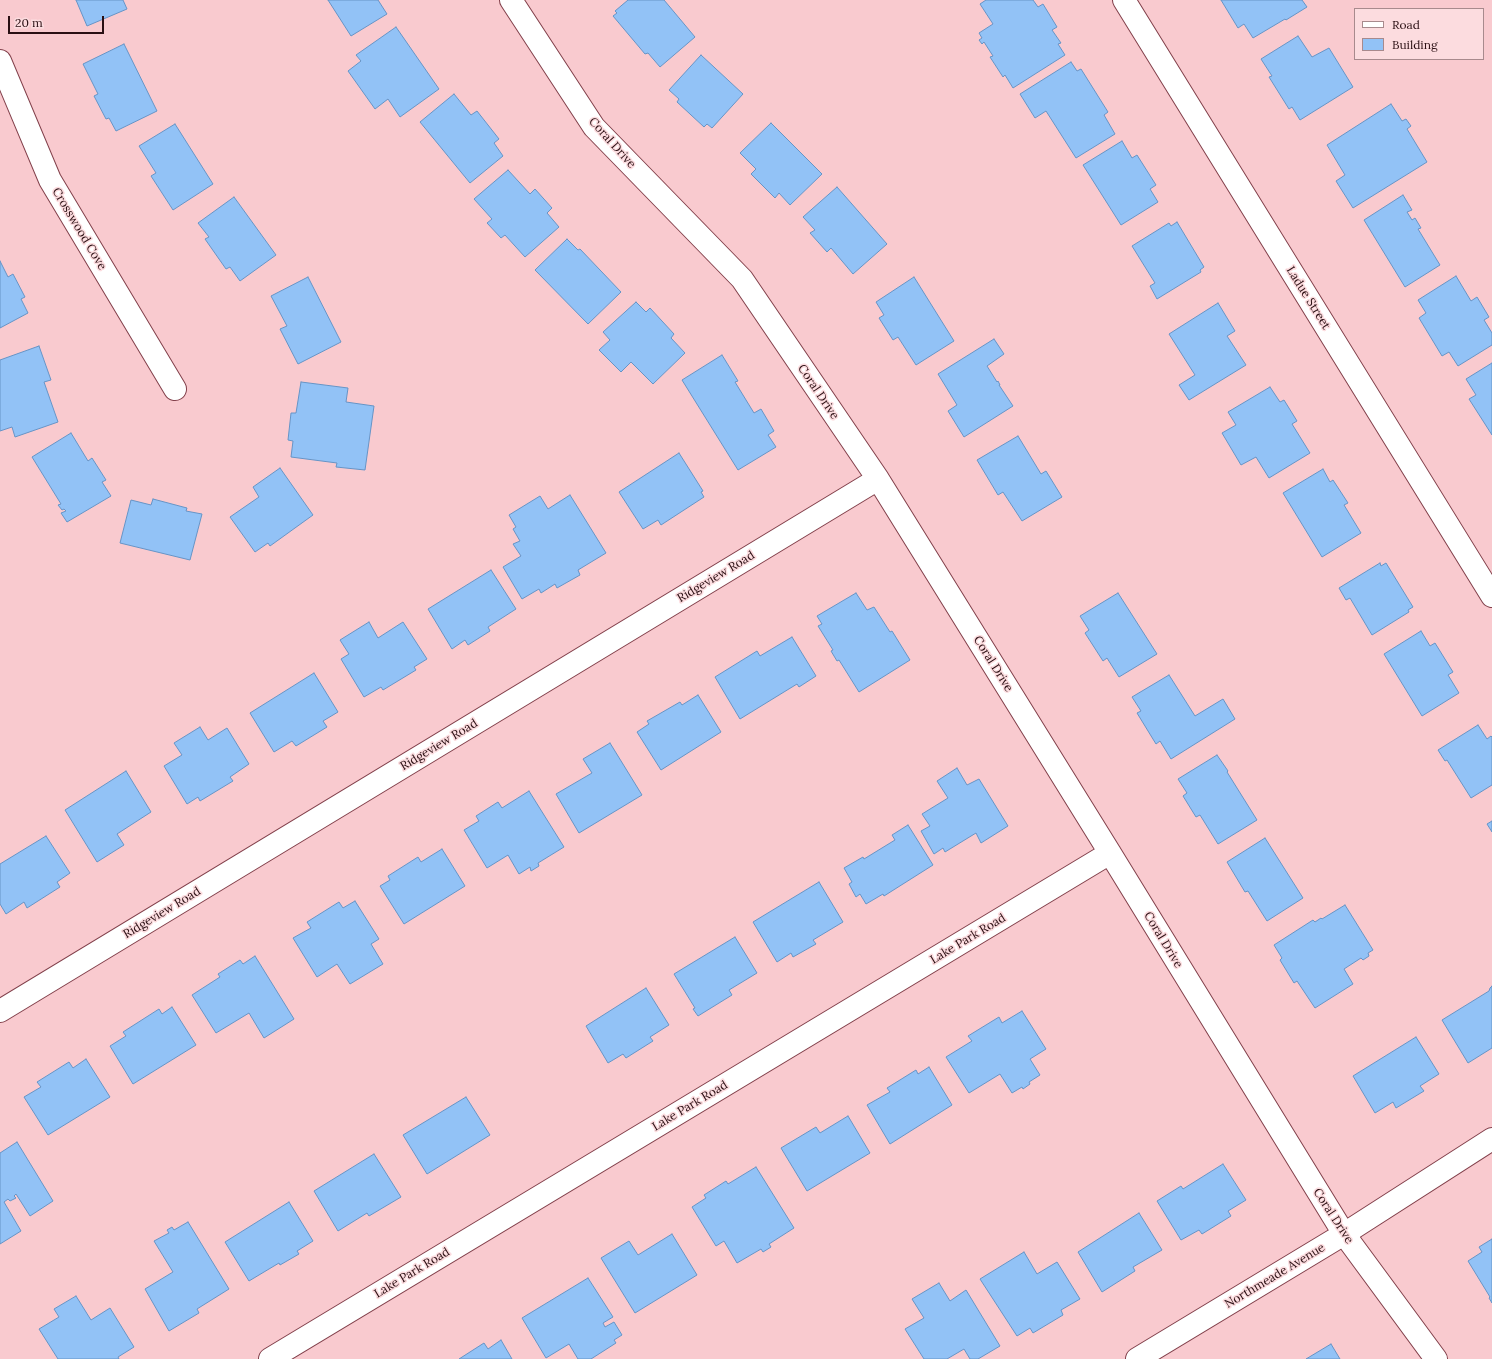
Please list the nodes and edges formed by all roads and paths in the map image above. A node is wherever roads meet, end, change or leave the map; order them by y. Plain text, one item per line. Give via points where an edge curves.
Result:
1 (511, 0) edge
2 (1124, 0) edge
3 (0, 61) edge
4 (175, 389) dead end
5 (878, 479) junction
6 (1492, 596) edge
7 (1110, 853) junction
8 (0, 1011) edge
9 (1492, 1139) edge
10 (1344, 1234) junction
11 (270, 1359) edge
12 (1137, 1359) edge
13 (1436, 1359) edge

1 - 5 street, Coral Drive via 594,127 742,279
2 - 6 street, Ladue Street
3 - 4 street, Crosswood Cove via 50,180
5 - 7 street, Coral Drive
5 - 8 street, Ridgeview Road
7 - 10 street, Coral Drive
7 - 11 street, Lake Park Road
9 - 10 street, Northmeade Avenue
10 - 12 street, Northmeade Avenue
10 - 13 street, Coral Drive

